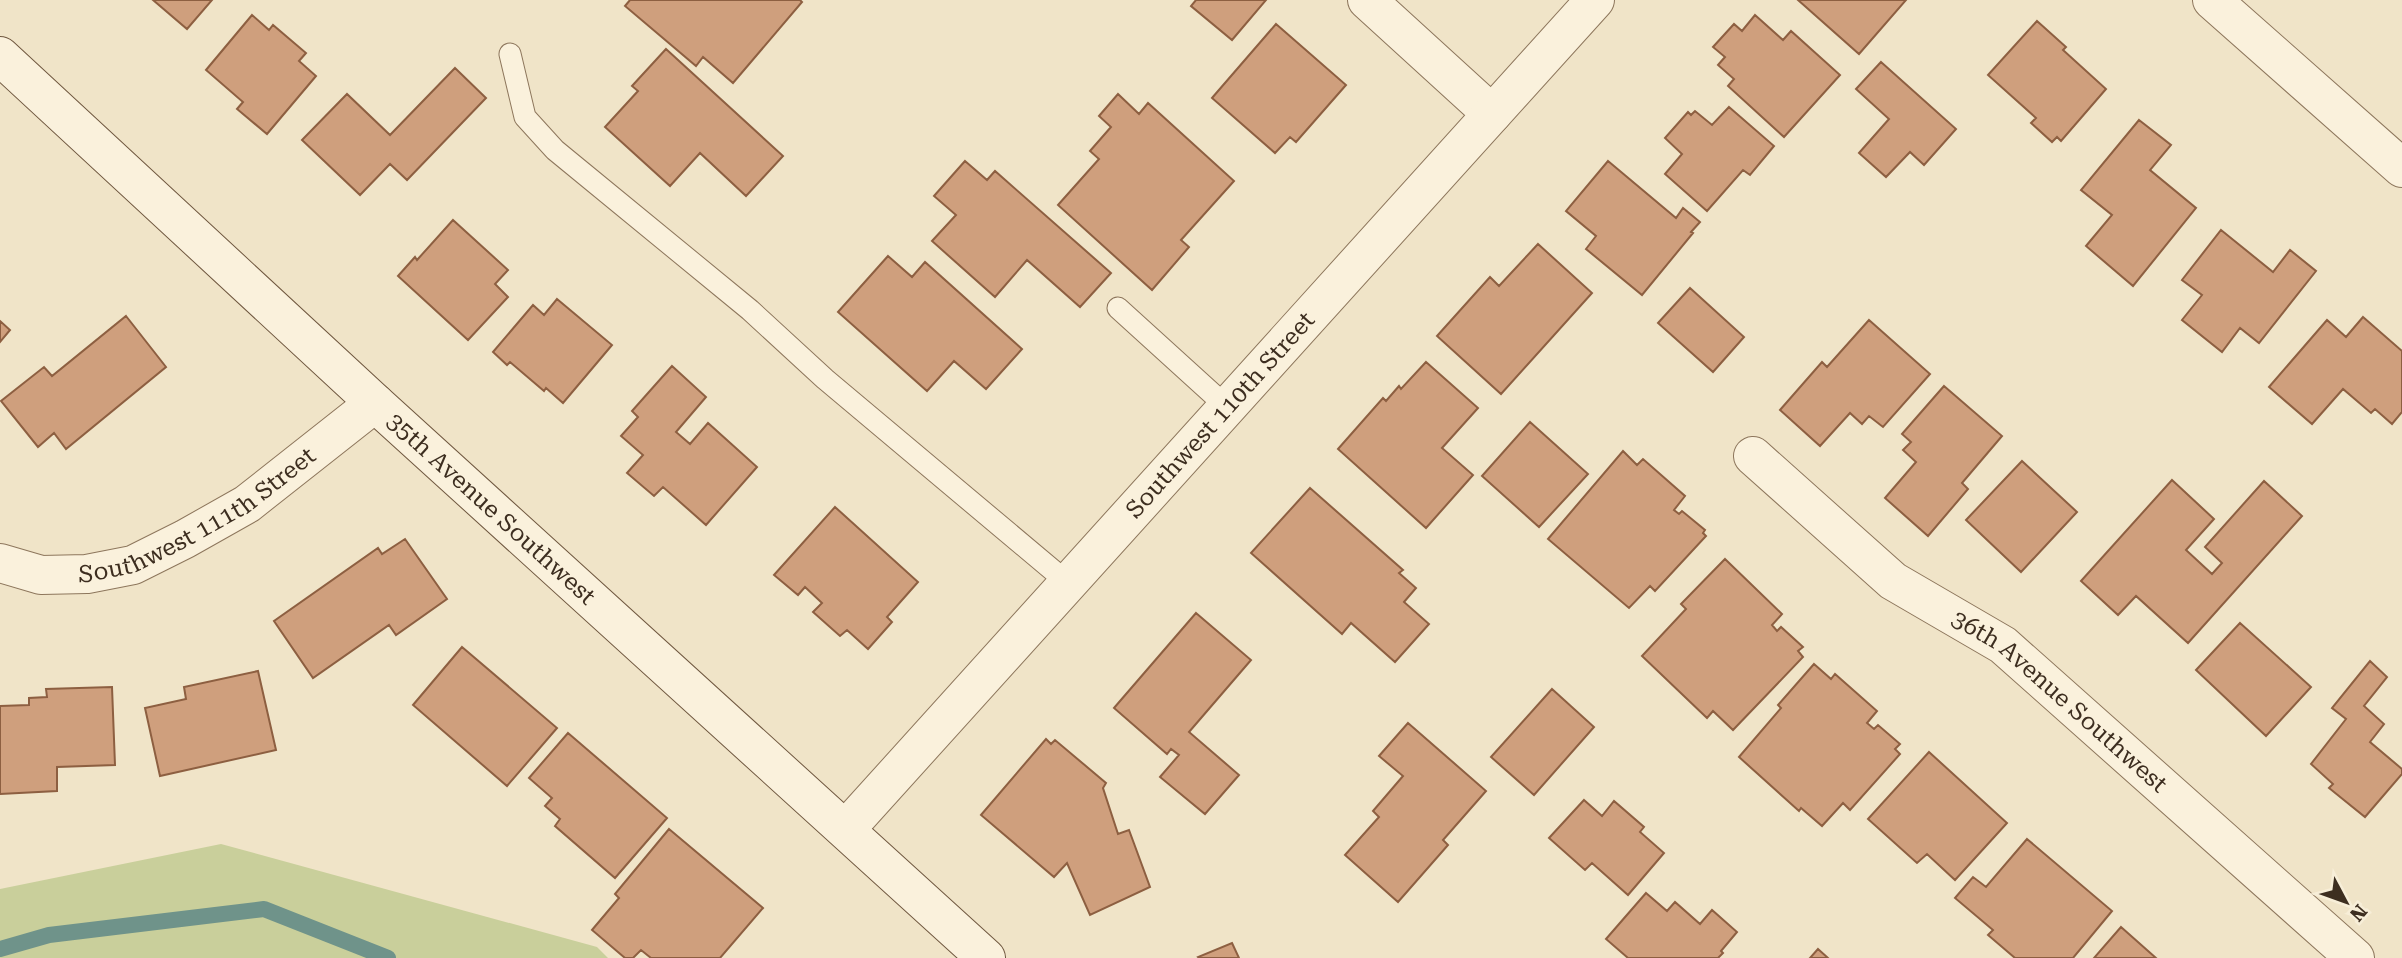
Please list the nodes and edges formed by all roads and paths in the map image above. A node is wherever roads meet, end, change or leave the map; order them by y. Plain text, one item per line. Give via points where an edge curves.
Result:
1 (1367, 0) edge
2 (1595, 0) edge
3 (2212, 0) edge
4 (510, 54) dead end
5 (0, 56) edge
6 (1492, 114) junction
7 (2402, 168) edge
8 (1118, 308) dead end
9 (375, 403) junction
10 (1227, 407) junction
11 (1753, 456) dead end
12 (0, 562) edge
13 (1068, 583) junction
14 (846, 829) junction
15 (986, 958) edge
16 (2356, 958) edge

1 - 6 street
2 - 6 street, Southwest 110th Street
3 - 7 street
4 - 13 lane via 526,117 555,149
5 - 9 street, 35th Avenue Southwest
6 - 10 street, Southwest 110th Street
8 - 10 lane
9 - 12 street, Southwest 111th Street via 247,504 133,565 87,574 41,575
9 - 14 street, 35th Avenue Southwest
10 - 13 street, Southwest 110th Street
11 - 16 street, 36th Avenue Southwest via 1893,581 2003,645
13 - 14 street, Southwest 110th Street
14 - 15 street, 35th Avenue Southwest

